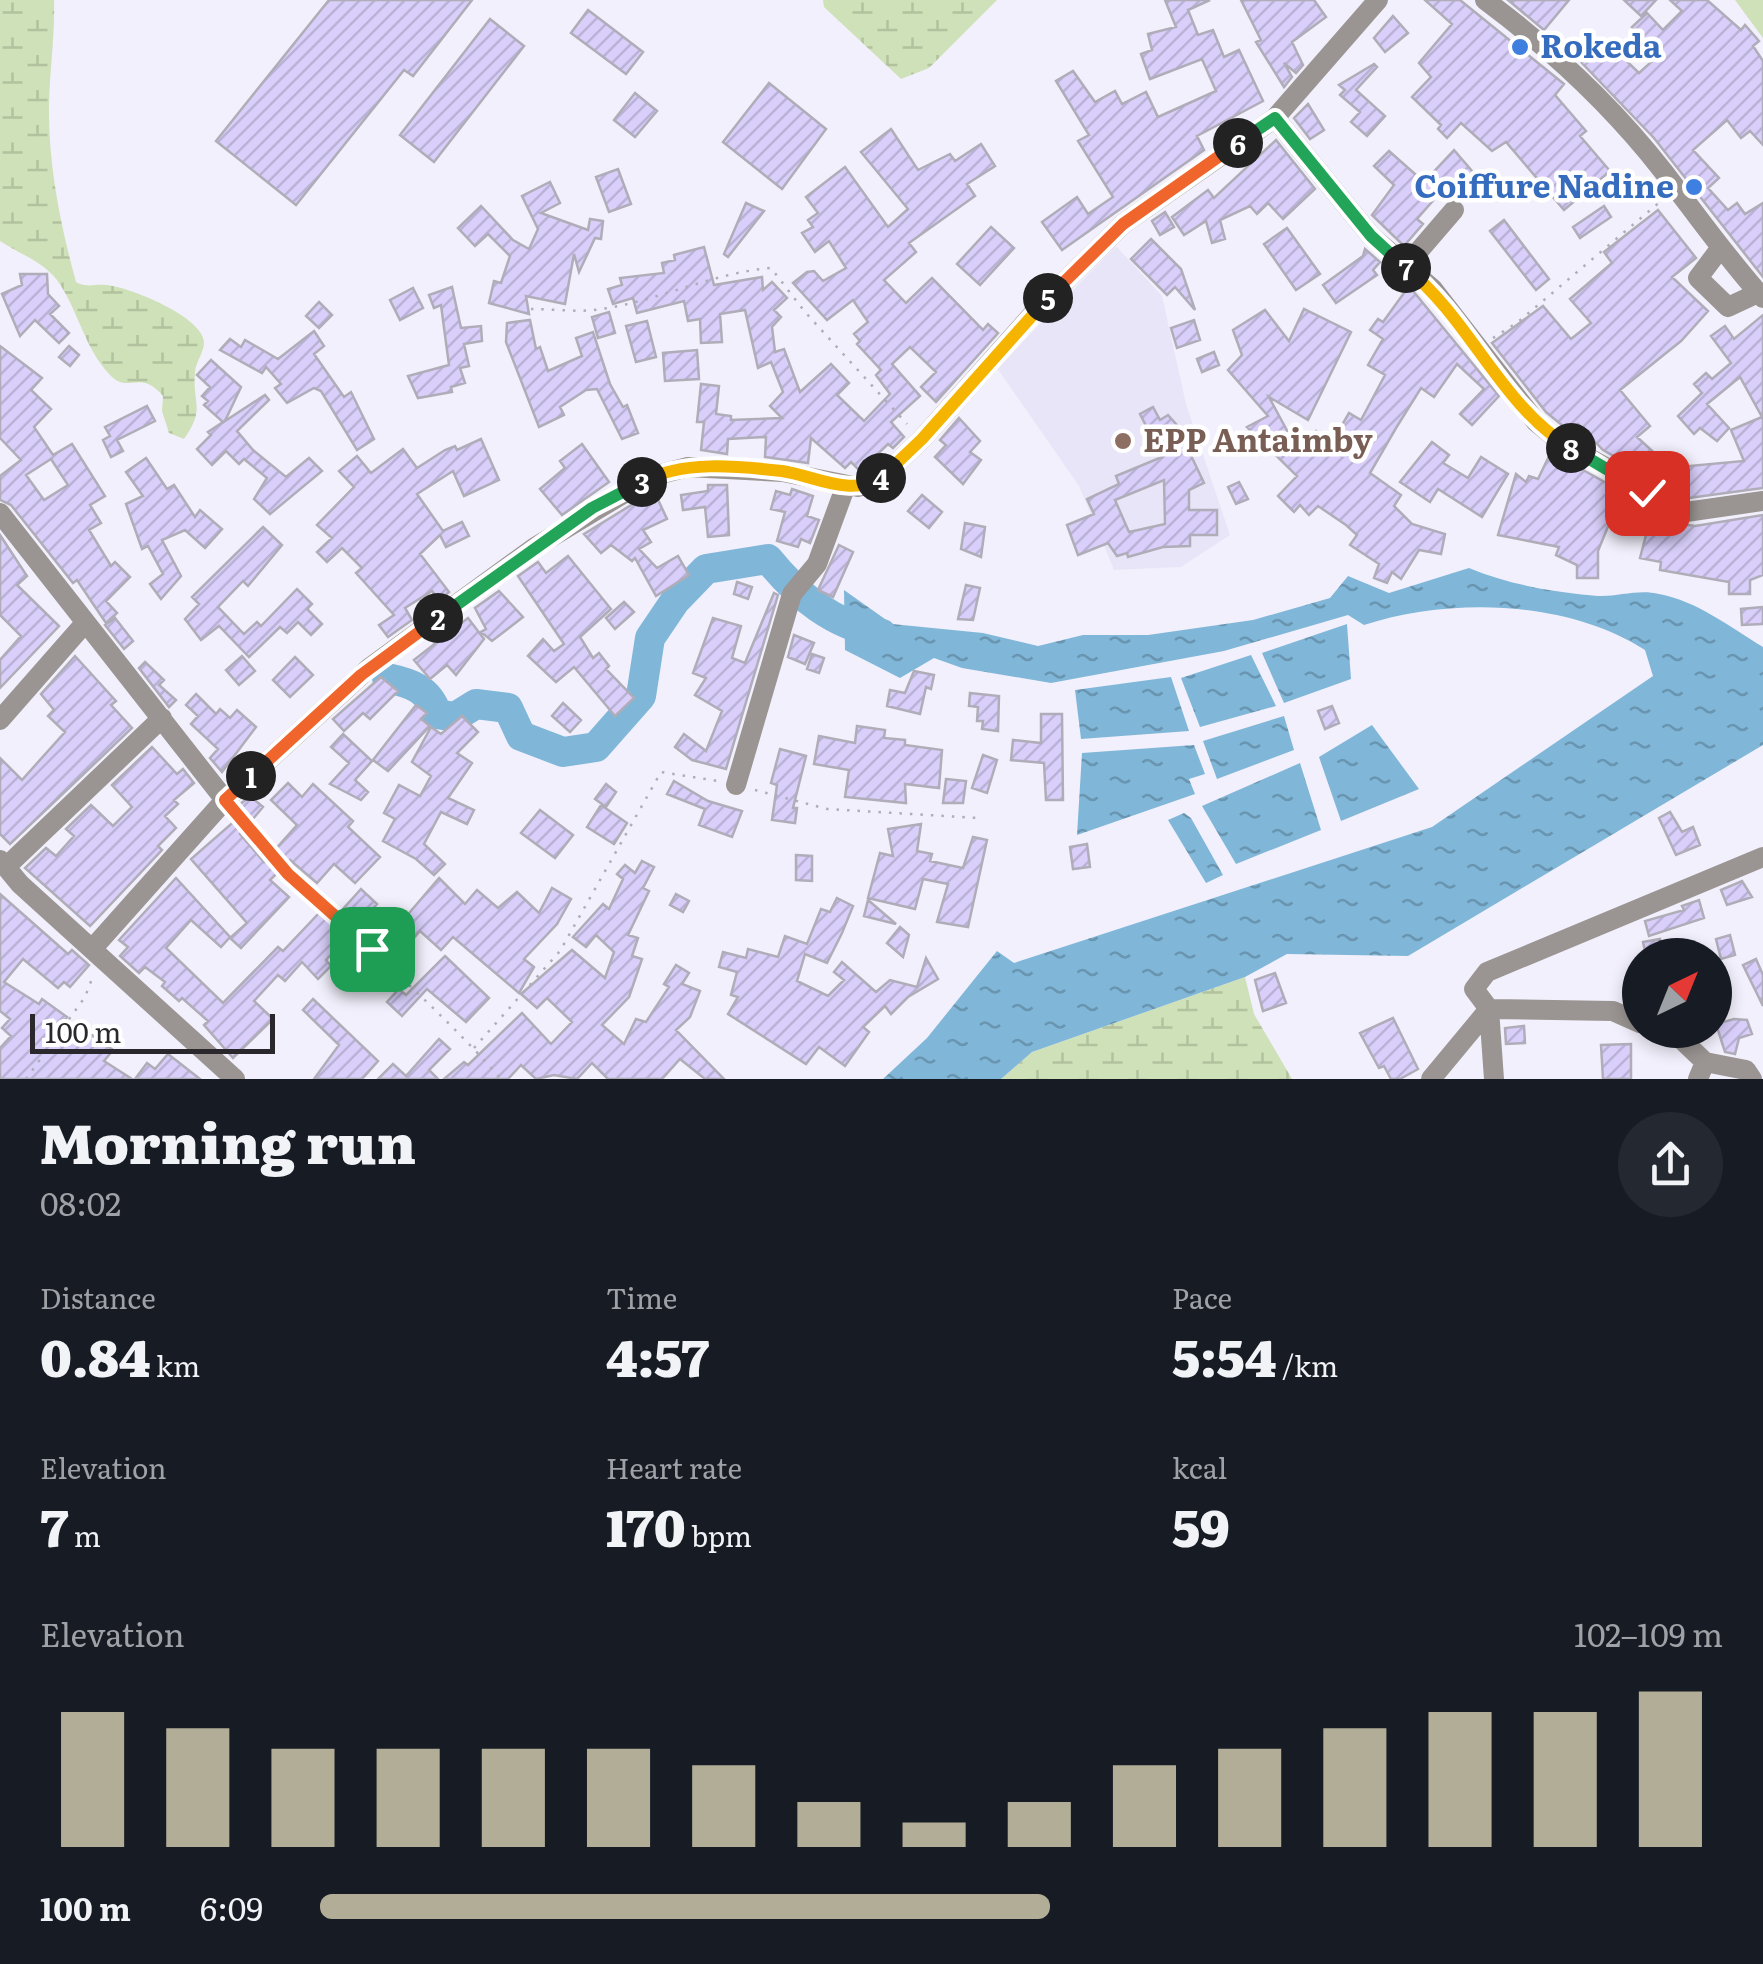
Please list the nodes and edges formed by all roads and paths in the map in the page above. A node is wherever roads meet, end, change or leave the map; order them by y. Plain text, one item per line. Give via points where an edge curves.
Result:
1 (1378, 0) edge
2 (1485, 0) edge
3 (1275, 118) junction
4 (1675, 189) junction
5 (1454, 210) dead end
6 (1719, 250) junction
7 (1404, 266) junction
8 (1761, 295) edge
9 (530, 309) dead end
10 (1479, 347) junction
11 (922, 439) junction
12 (846, 485) junction
13 (1763, 501) edge
14 (0, 512) edge
15 (16, 534) junction
16 (0, 551) edge
17 (85, 623) junction
18 (162, 718) junction
19 (0, 720) edge
20 (736, 785) junction
21 (225, 800) junction
22 (980, 818) dead end
23 (1763, 857) edge
24 (4, 863) edge
25 (96, 952) junction
26 (1489, 1009) junction
27 (1622, 1015) edge
28 (474, 1048) junction
29 (1687, 1048) edge
30 (1701, 1070) edge
31 (26, 1079) edge
32 (236, 1079) edge
33 (501, 1079) edge
34 (1432, 1079) edge
35 (1494, 1079) edge
36 (1752, 1079) edge

1 - 3 street
2 - 4 street via 1584,83
3 - 7 street via 1371,236
3 - 11 street via 1123,224 1040,304
4 - 6 street
4 - 10 path via 1518,322
5 - 7 street
6 - 8 street
6 - 8 street via 1698,278 1728,307
7 - 10 street via 1432,288
9 - 11 path via 591,310 731,272 772,268
10 - 13 street via 1536,422 1647,493 1686,512
11 - 12 street via 870,484
12 - 20 street via 817,564 794,591
12 - 21 street via 783,472 688,467 653,476 535,546 365,672
14 - 15 street
15 - 16 street
15 - 17 street
17 - 18 street
17 - 19 street
18 - 21 street
18 - 24 street
20 - 22 path via 827,809
20 - 28 path via 661,772 560,951
21 - 25 street
21 - 28 path via 288,874
23 - 26 street via 1487,972 1474,989
24 - 25 street
25 - 31 path via 86,997
25 - 32 street
26 - 27 street
26 - 34 street
26 - 35 street
28 - 33 path
29 - 30 street
30 - 36 street via 1746,1070

